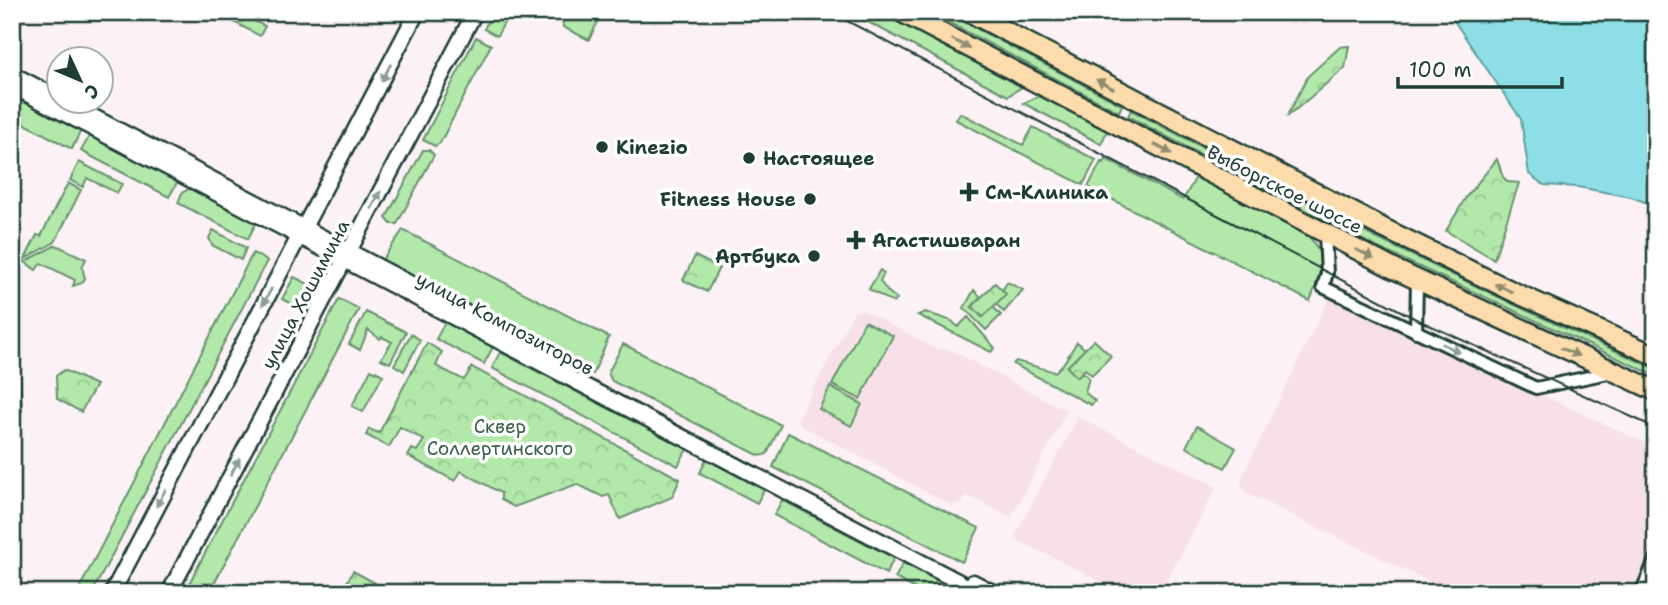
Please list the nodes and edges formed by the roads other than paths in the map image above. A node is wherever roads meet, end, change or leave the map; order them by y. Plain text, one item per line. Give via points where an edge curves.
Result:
1 (417, 12) edge
2 (475, 12) edge
3 (901, 12) edge
4 (970, 12) edge
5 (12, 74) edge
6 (12, 86) edge
7 (46, 92) edge
8 (91, 116) edge
9 (302, 232) junction
10 (1325, 234) junction
11 (347, 256) junction
12 (1417, 280) junction
13 (1416, 332) junction
14 (1656, 356) edge
15 (1613, 372) junction
16 (1656, 391) edge
17 (1656, 558) edge
18 (112, 593) edge
19 (169, 593) edge
20 (980, 593) edge
21 (994, 593) edge
22 (1641, 593) edge

1 -> 9 street, улица Хошимина
11 -> 2 street, улица Хошимина
3 -> 10 main road, Выборгское шоссе
14 -> 4 main road, Выборгское шоссе via 1382,228
5 - 7 street
6 - 9 street, улица Композиторов
8 - 9 street, улица Композиторов
9 - 11 street, улица Композиторов
9 -> 18 street, улица Хошимина
10 -> 12 main road, Выборгское шоссе
10 - 13 street via 1323,287
19 -> 11 street, улица Хошимина
11 - 20 street, улица Композиторов
11 - 21 street, улица Композиторов
12 - 13 street
12 -> 15 main road, Выборгское шоссе
13 -> 15 street via 1535,388
15 - 16 main road, Выборгское шоссе
17 - 22 street

